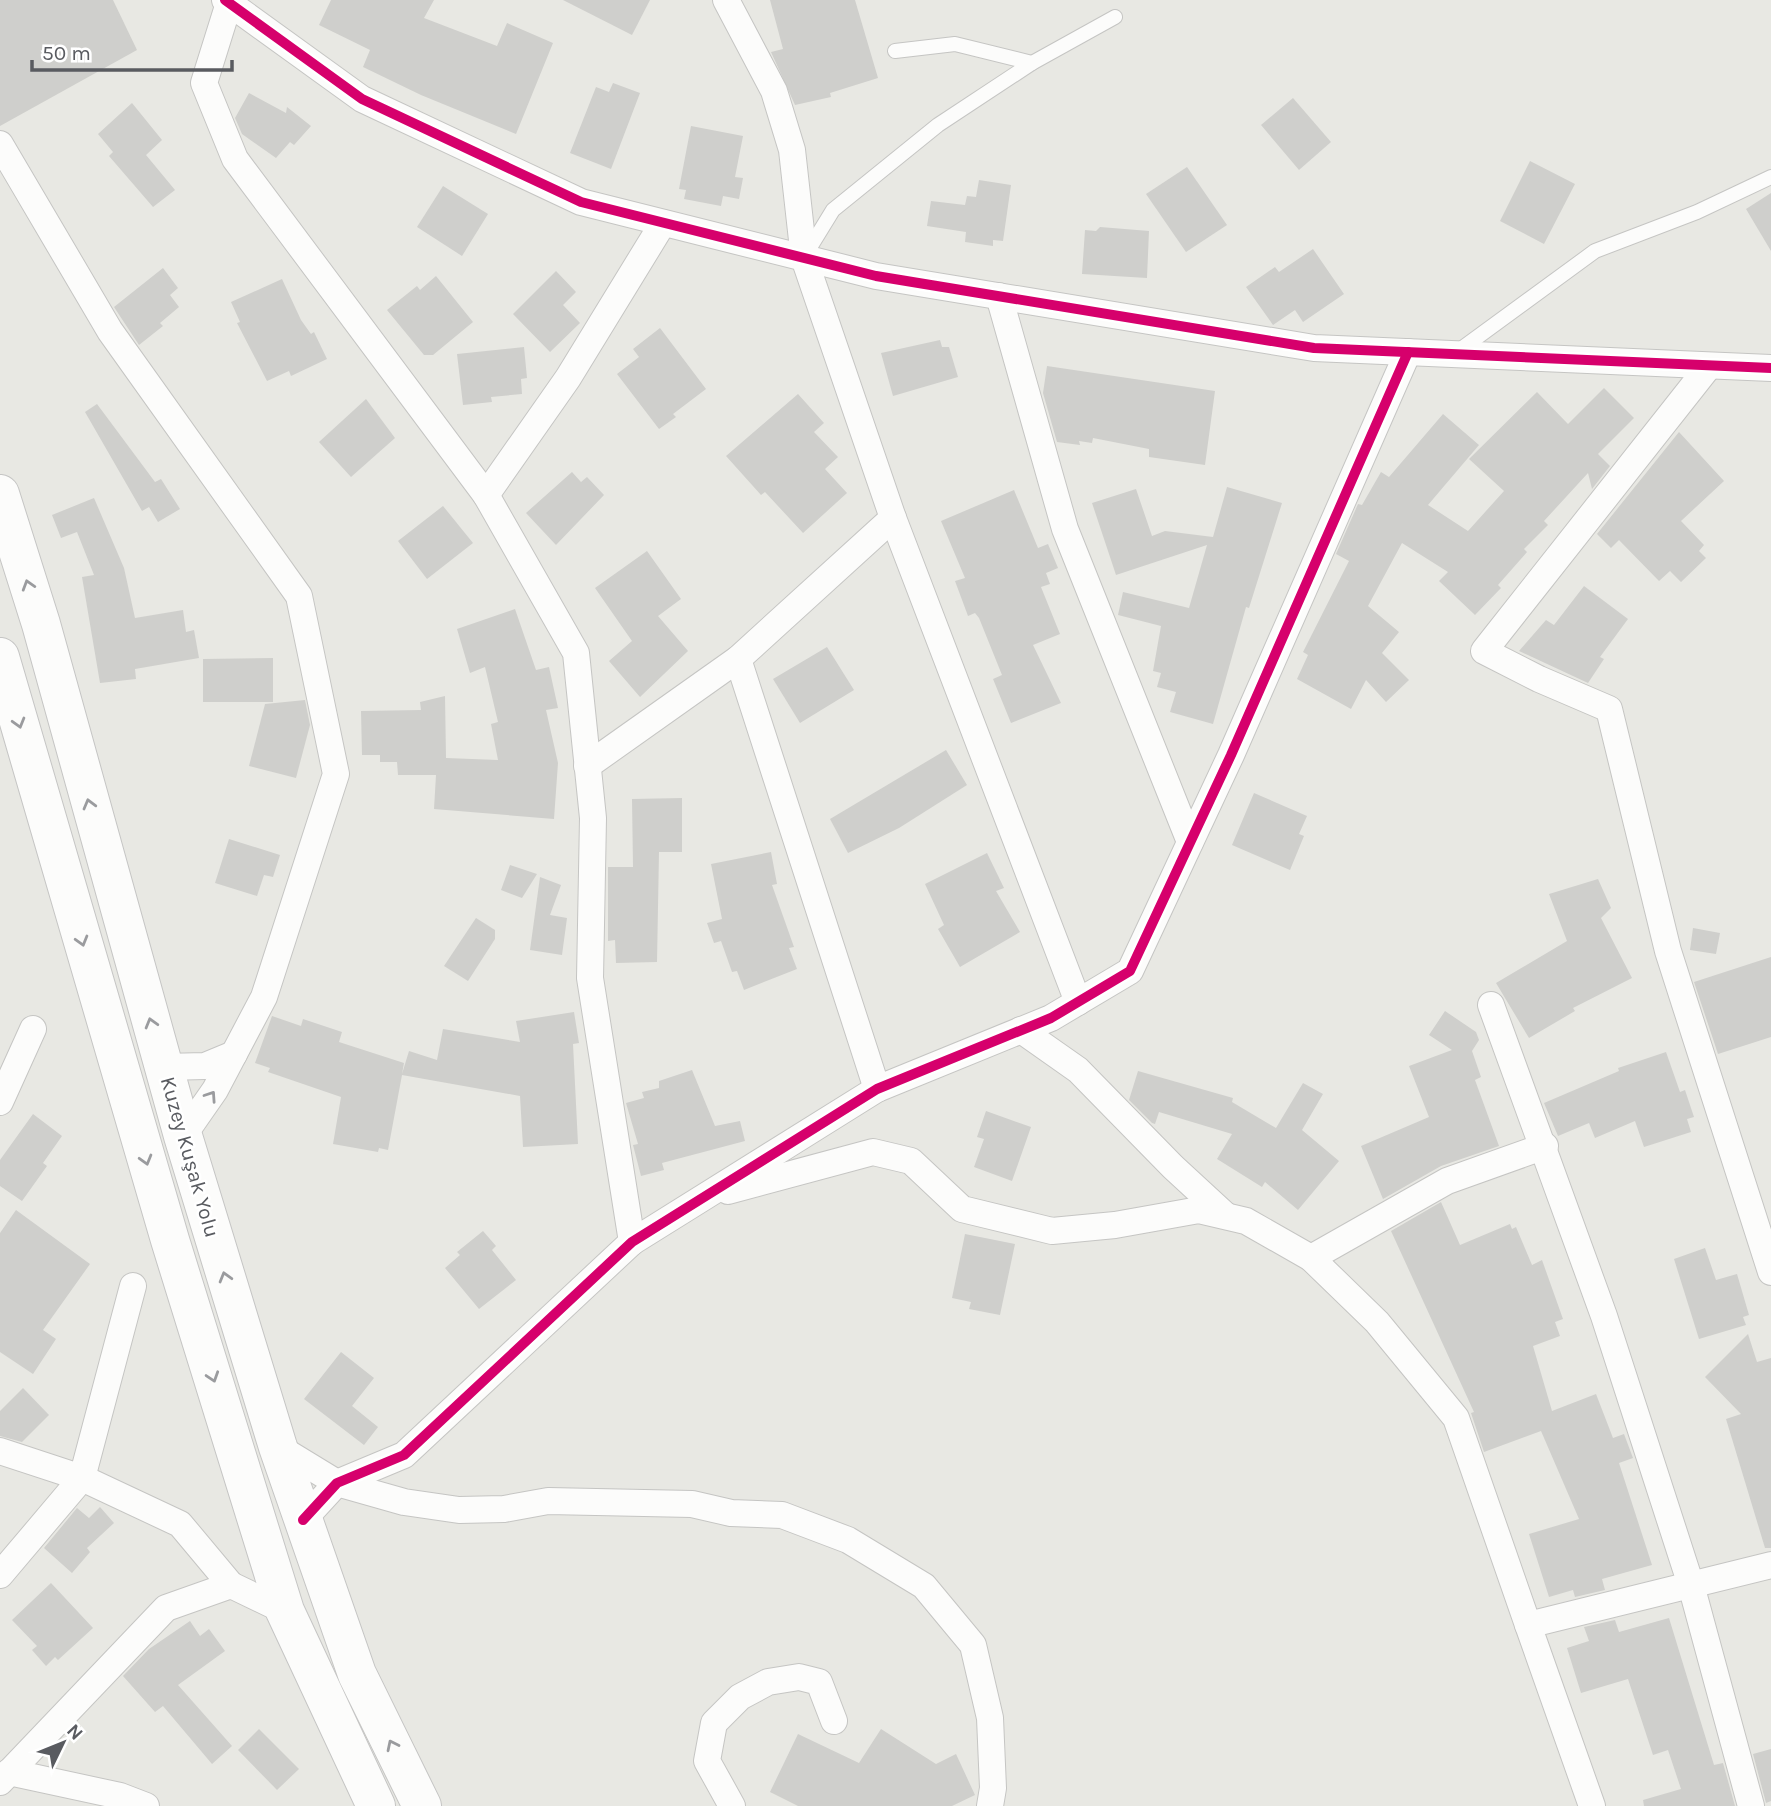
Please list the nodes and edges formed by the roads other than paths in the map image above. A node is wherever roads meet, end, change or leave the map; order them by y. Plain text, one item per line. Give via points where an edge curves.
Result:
1 (726, 0) edge
2 (227, 2) edge
3 (1115, 17) dead end
4 (895, 51) dead end
5 (1032, 63) junction
6 (0, 144) edge
7 (1771, 177) edge
8 (663, 223) junction
9 (804, 258) junction
10 (999, 296) junction
11 (1408, 352) junction
12 (1453, 355) junction
13 (1709, 366) junction
14 (1771, 368) edge
15 (0, 494) edge
16 (486, 495) junction
17 (893, 519) junction
18 (0, 657) edge
19 (738, 659) junction
20 (587, 766) junction
21 (1190, 842) junction
22 (1078, 1002) junction
23 (1491, 1005) dead end
24 (33, 1029) dead end
25 (1021, 1030) junction
26 (234, 1054) junction
27 (164, 1067) junction
28 (877, 1089) junction
29 (0, 1102) edge
30 (183, 1136) junction
31 (1545, 1146) junction
32 (702, 1198) junction
33 (1227, 1217) junction
34 (632, 1242) junction
35 (1311, 1258) junction
36 (1771, 1272) edge
37 (133, 1286) dead end
38 (278, 1447) junction
39 (0, 1451) edge
40 (82, 1478) junction
41 (337, 1483) junction
42 (303, 1520) junction
43 (1771, 1565) edge
44 (0, 1575) edge
45 (231, 1585) junction
46 (1691, 1585) junction
47 (285, 1611) junction
48 (1528, 1625) junction
49 (834, 1721) dead end
50 (4, 1777) edge
51 (146, 1806) edge
52 (376, 1806) edge
53 (422, 1806) edge
54 (732, 1806) edge
55 (990, 1806) edge
56 (1592, 1806) edge
57 (1751, 1806) edge

1 - 9 street via 774,91 792,150
2 - 8 street via 362,99 581,202
2 - 16 street via 204,83 235,159
3 - 5 lane
4 - 5 lane via 955,44
5 - 9 lane via 938,125 833,210
6 - 26 street via 110,331 299,596 336,774 264,997
7 - 12 lane via 1697,212 1595,251
8 - 9 street
8 - 16 street via 568,378
9 - 10 street via 876,276
9 - 17 street
10 - 11 street via 1314,348
10 - 21 street via 1065,529
11 - 12 street
11 - 21 street
12 - 13 street
13 - 14 street
13 - 36 street via 1483,651 1609,709 1668,951
27 -> 15 main road, Kuzey Kuşak Yolu
16 - 20 street via 576,653
17 - 19 street
17 - 22 street
18 -> 47 main road, Kuzey Kuşak Yolu via 170,1240
19 - 20 street
19 - 28 street
20 - 34 street via 593,818 590,978
21 - 22 street via 1130,971
22 - 25 street
23 - 31 street
24 - 29 street
25 - 28 street
25 - 33 street via 1078,1070
26 - 27 street via 205,1066
30 -> 26 street
27 - 30 main road, Kuzey Kuşak Yolu
28 - 32 street
38 -> 30 main road, Kuzey Kuşak Yolu
31 - 35 street via 1447,1181
31 - 46 street
32 - 33 street via 873,1152 911,1161 962,1209 1052,1231 1199,1210
32 - 34 street
33 - 35 street via 1246,1221
34 - 41 street via 404,1455
35 - 48 street via 1377,1322 1456,1418
37 - 40 street
38 - 41 street
38 - 42 main road, Kuzey Kuşak Yolu
39 - 40 street
40 - 44 street
40 - 45 street via 180,1524
41 - 42 street
41 - 55 street via 404,1502 460,1510 548,1501 692,1504 731,1513 782,1515 848,1540 924,1586 973,1645 990,1718
53 -> 42 main road, Kuzey Kuşak Yolu via 357,1674
43 - 46 street
45 - 47 street
45 - 50 street via 166,1608
46 - 48 street
46 - 57 street
47 - 52 main road, Kuzey Kuşak Yolu
48 - 56 street
49 - 54 street via 820,1682 799,1678 768,1682 740,1697 714,1723 707,1761
50 - 51 street via 120,1797

